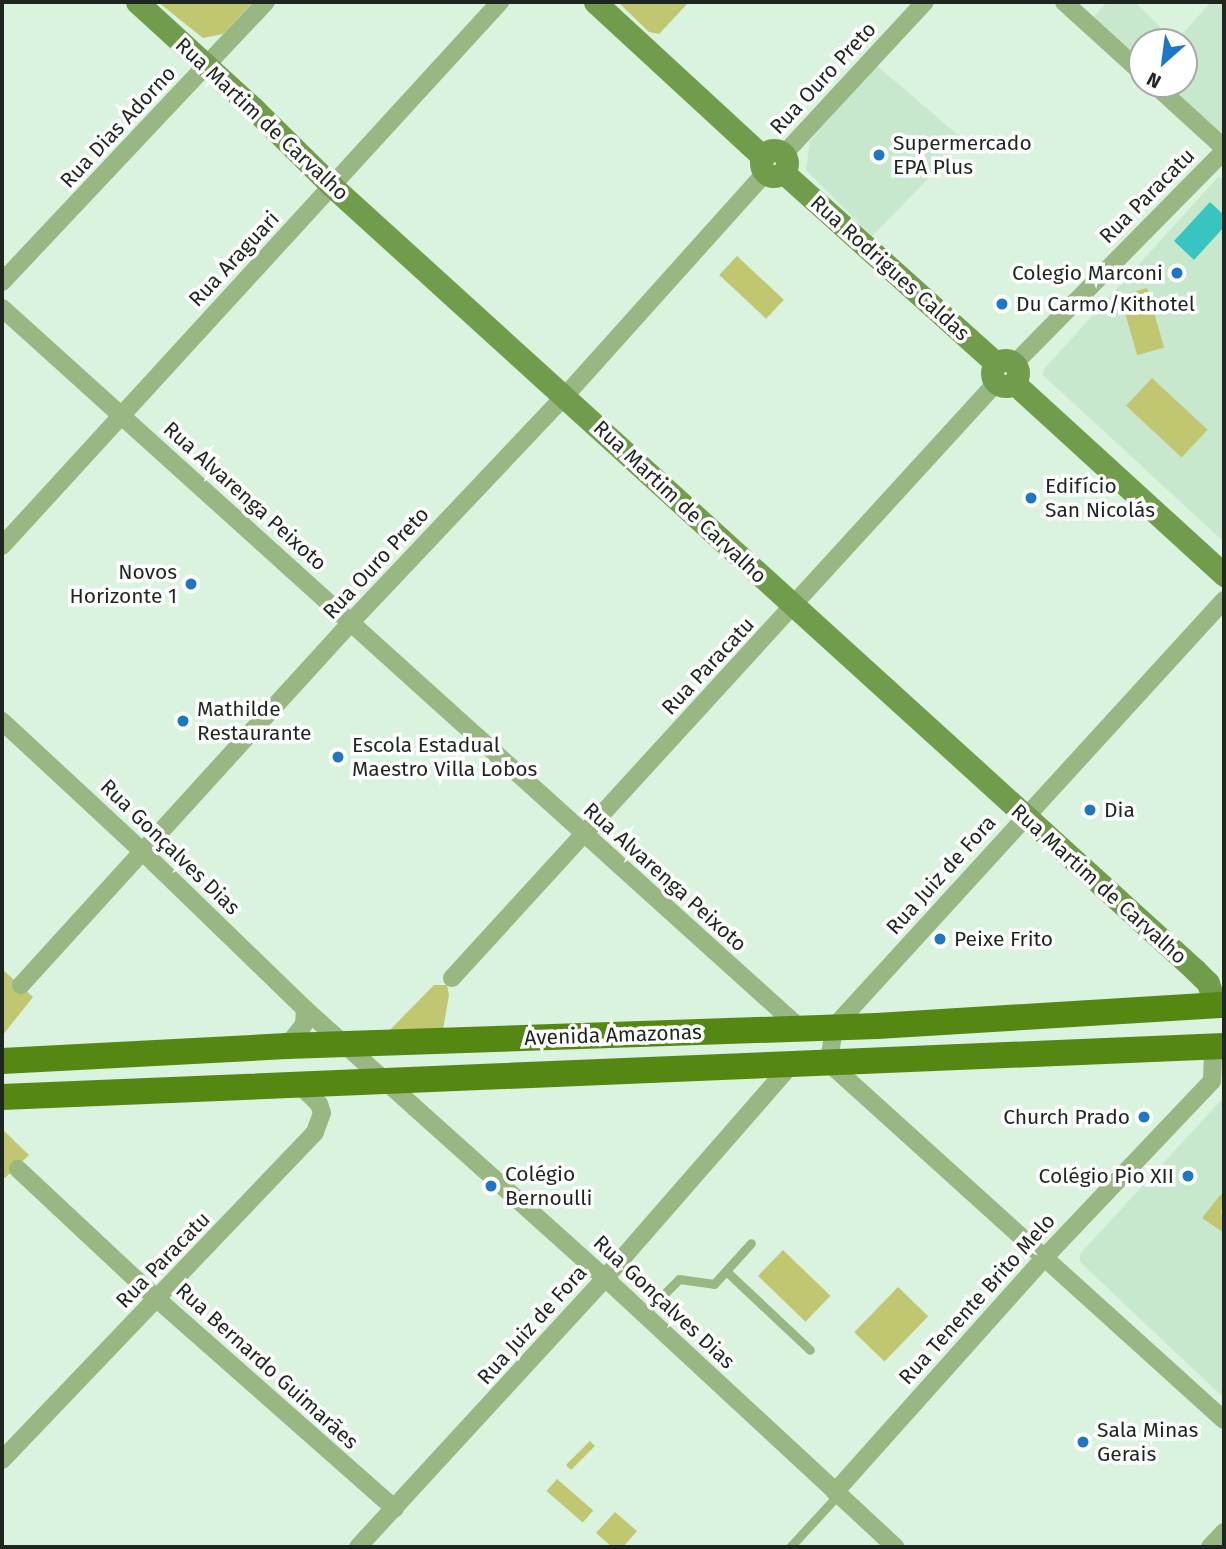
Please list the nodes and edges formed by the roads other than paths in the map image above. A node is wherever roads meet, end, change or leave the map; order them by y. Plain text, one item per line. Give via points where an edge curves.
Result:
1 (137, 2) edge
2 (265, 2) edge
3 (500, 2) edge
4 (595, 2) edge
5 (925, 2) edge
6 (1064, 2) edge
7 (1128, 60) edge
8 (208, 65) junction
9 (1169, 98) edge
10 (1224, 150) edge
11 (774, 164) junction
12 (332, 186) junction
13 (2, 282) edge
14 (2, 308) edge
15 (1005, 373) junction
16 (565, 396) junction
17 (121, 416) junction
18 (2, 546) edge
19 (1224, 575) edge
20 (1224, 600) edge
21 (793, 606) junction
22 (350, 623) junction
23 (2, 721) edge
24 (1025, 817) junction
25 (583, 835) junction
26 (143, 852) junction
27 (452, 978) dead end
28 (21, 985) dead end
29 (1220, 1005) edge
30 (305, 1009) junction
31 (834, 1027) junction
32 (800, 1028) junction
33 (347, 1045) junction
34 (287, 1046) junction
35 (1198, 1046) junction
36 (1224, 1046) edge
37 (2, 1061) edge
38 (829, 1063) junction
39 (782, 1075) junction
40 (390, 1083) junction
41 (298, 1084) junction
42 (2, 1098) edge
43 (19, 1169) dead end
44 (751, 1243) dead end
45 (1044, 1258) junction
46 (726, 1270) junction
47 (605, 1278) junction
48 (158, 1299) junction
49 (644, 1314) junction
50 (810, 1350) dead end
51 (1224, 1420) edge
52 (2, 1460) edge
53 (836, 1493) junction
54 (395, 1509) junction
55 (1224, 1532) edge
56 (358, 1547) edge
57 (790, 1547) edge
58 (895, 1547) edge
59 (1210, 1547) edge

1 - 8 street, Rua Martim de Carvalho
2 - 8 street, Rua Dias Adorno
3 - 12 street, Rua Araguari
4 - 11 street, Rua Rodrigues Caldas
5 - 11 street, Rua Ouro Preto
6 - 7 street
8 - 12 street, Rua Martim de Carvalho
8 - 13 street, Rua Dias Adorno
9 - 10 street
10 - 15 street, Rua Paracatu
11 - 15 street, Rua Rodrigues Caldas
11 - 16 street, Rua Ouro Preto
12 - 16 street, Rua Martim de Carvalho
12 - 17 street, Rua Araguari
14 - 17 street, Rua Alvarenga Peixoto
15 - 19 street, Rua Rodrigues Caldas
15 - 21 street, Rua Paracatu
16 - 21 street, Rua Martim de Carvalho
16 - 22 street, Rua Ouro Preto
17 - 18 street, Rua Araguari
17 - 22 street, Rua Alvarenga Peixoto
20 - 24 street, Rua Juiz de Fora
21 - 24 street, Rua Martim de Carvalho
21 - 25 street, Rua Paracatu
22 - 25 street, Rua Alvarenga Peixoto
22 - 26 street, Rua Ouro Preto
23 - 26 street, Rua Gonçalves Dias
24 - 29 street, Rua Martim de Carvalho via 1208,983
24 - 31 street, Rua Juiz de Fora
25 - 27 street, Rua Paracatu
25 - 32 street, Rua Alvarenga Peixoto
26 - 28 street, Rua Ouro Preto
26 - 30 street, Rua Gonçalves Dias
29 - 31 main road, Avenida Amazonas
30 - 33 street, Rua Gonçalves Dias
30 - 34 street via 304,1024
31 - 32 main road, Avenida Amazonas
31 - 38 street
32 - 33 main road, Avenida Amazonas
33 - 34 main road, Avenida Amazonas
33 - 40 street, Rua Gonçalves Dias
34 - 37 main road, Avenida Amazonas
35 - 36 main road, Avenida Amazonas
35 - 38 main road, Avenida Amazonas
35 - 45 street, Rua Tenente Brito Melo via 1213,1054 1212,1081
38 - 39 main road, Avenida Amazonas
38 - 45 street
39 - 40 main road, Avenida Amazonas
39 - 47 street, Rua Juiz de Fora
40 - 41 main road, Avenida Amazonas
40 - 47 street, Rua Gonçalves Dias
41 - 42 main road, Avenida Amazonas
41 - 48 street, Rua Paracatu via 319,1104 315,1132
43 - 48 street, Rua Bernardo Guimarães
44 - 46 lane
45 - 51 street
45 - 53 street, Rua Tenente Brito Melo
46 - 49 lane via 714,1284 679,1279
46 - 50 lane
47 - 49 street, Rua Gonçalves Dias
47 - 54 street, Rua Juiz de Fora
48 - 52 street, Rua Paracatu
48 - 54 street, Rua Bernardo Guimarães
49 - 53 street, Rua Gonçalves Dias
53 - 57 lane
53 - 58 street, Rua Gonçalves Dias
54 - 56 street, Rua Juiz de Fora
55 - 59 street

